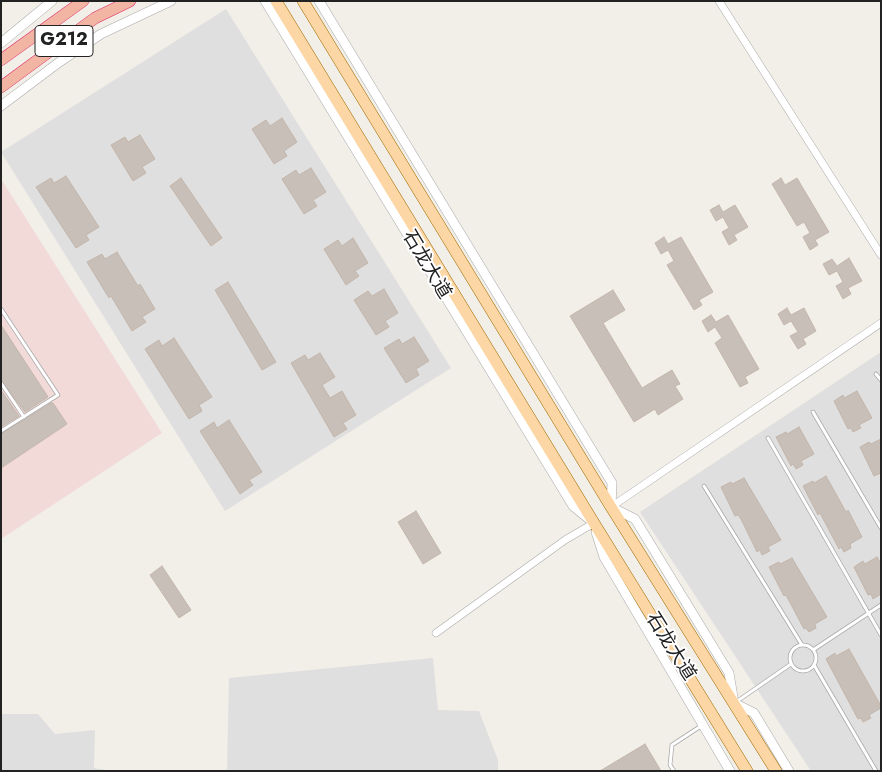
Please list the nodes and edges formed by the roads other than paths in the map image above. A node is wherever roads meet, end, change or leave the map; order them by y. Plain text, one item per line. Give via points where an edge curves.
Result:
1 (52, 1) edge
2 (83, 1) edge
3 (130, 1) edge
4 (171, 1) edge
5 (265, 1) edge
6 (276, 1) edge
7 (303, 1) edge
8 (319, 1) edge
9 (719, 1) edge
10 (1, 43) edge
11 (1, 60) edge
12 (1, 87) edge
13 (1, 106) edge
14 (881, 255) edge
15 (1, 309) edge
16 (881, 323) edge
17 (876, 374) dead end
18 (881, 380) edge
19 (1, 383) edge
20 (813, 412) dead end
21 (24, 417) junction
22 (1, 431) edge
23 (768, 438) dead end
24 (704, 486) dead end
25 (611, 507) junction
26 (594, 523) junction
27 (881, 528) edge
28 (881, 606) edge
29 (868, 614) junction
30 (436, 633) dead end
31 (881, 635) edge
32 (802, 645) junction
33 (813, 650) junction
34 (791, 664) junction
35 (814, 665) junction
36 (734, 703) junction
37 (703, 725) junction
38 (674, 771) edge
39 (730, 771) edge
40 (747, 771) edge
41 (776, 771) edge
42 (789, 771) edge
43 (876, 771) edge

1 - 10 street
2 - 11 highway, G212
3 - 12 highway, G212 via 95,18
4 - 13 street via 101,34
5 - 26 street, 石龙大道 via 573,506
6 - 26 main road, 石龙大道
7 - 25 main road, 石龙大道
8 - 25 street via 612,483
9 - 14 street
15 - 21 lane via 58,395
16 - 25 street
17 - 18 lane
19 - 21 lane
20 - 27 lane
21 - 22 lane
23 - 29 lane
24 - 32 lane
25 - 36 main road, 石龙大道
26 - 30 street
26 - 37 street, 石龙大道 via 604,557
26 - 40 main road, 石龙大道
28 - 29 lane
29 - 31 lane
29 - 33 lane
32 - 33 lane
32 - 34 lane via 791,652
33 - 35 lane via 816,657
34 - 35 lane via 800,671
34 - 36 lane
35 - 43 lane
36 - 41 main road, 石龙大道
36 - 42 street, 石龙大道 via 754,713
37 - 38 lane via 672,745 670,765
37 - 39 street, 石龙大道

